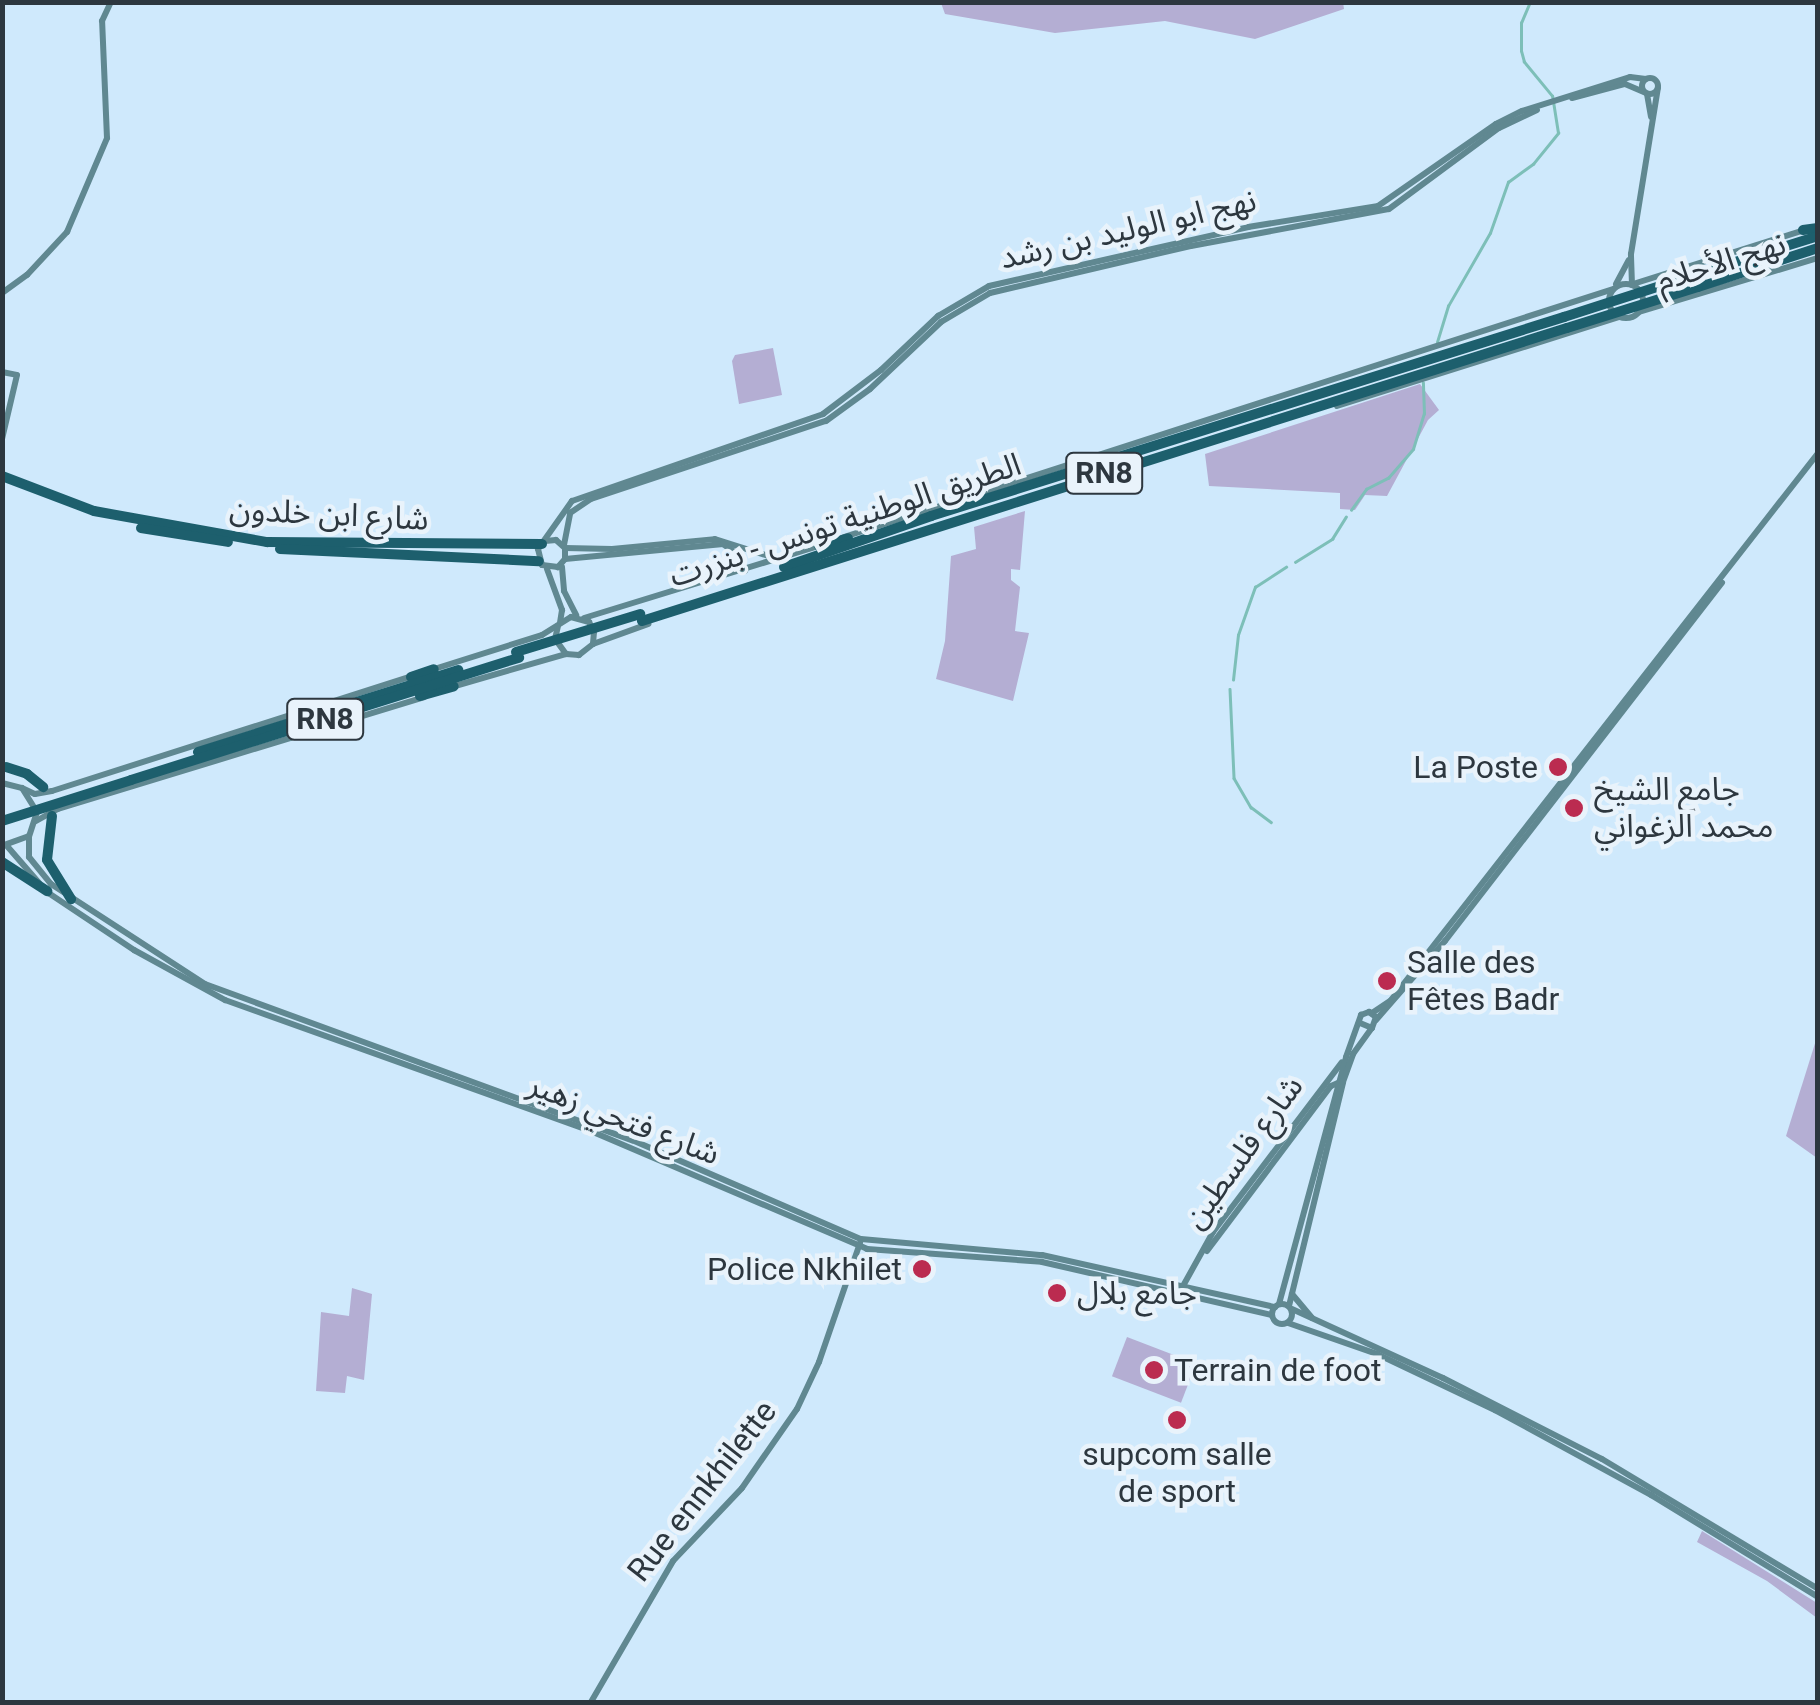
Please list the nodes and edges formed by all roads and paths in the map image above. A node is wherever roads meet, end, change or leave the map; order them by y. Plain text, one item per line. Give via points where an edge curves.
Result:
1 (111, 2) edge
2 (1646, 79) junction
3 (1658, 87) junction
4 (1645, 93) junction
5 (1556, 100) junction
6 (1542, 105) junction
7 (1646, 153) junction
8 (1818, 227) edge
9 (1803, 230) joint
10 (1818, 236) edge
11 (1818, 248) edge
12 (1631, 254) junction
13 (1818, 258) edge
14 (1632, 285) junction
15 (1614, 288) junction
16 (2, 293) edge
17 (1639, 312) junction
18 (1618, 317) junction
19 (1566, 322) junction
20 (2, 372) edge
21 (2, 438) edge
22 (1818, 456) edge
23 (1173, 458) junction
24 (1052, 470) junction
25 (2, 476) edge
26 (2, 484) edge
27 (1058, 487) junction
28 (1012, 501) junction
29 (929, 517) junction
30 (544, 543) junction
31 (819, 546) junction
32 (564, 547) junction
33 (881, 548) junction
34 (782, 559) junction
35 (564, 561) junction
36 (543, 564) junction
37 (745, 572) junction
38 (580, 617) junction
39 (641, 618) junction
40 (559, 624) junction
41 (593, 644) junction
42 (566, 654) junction
43 (518, 655) junction
44 (434, 669) junction
45 (454, 686) junction
46 (298, 728) junction
47 (268, 729) junction
48 (4, 776) edge
49 (130, 777) junction
50 (19, 786) junction
51 (42, 787) dead end
52 (52, 816) dead end
53 (2, 818) edge
54 (36, 822) junction
55 (29, 836) junction
56 (5, 846) edge
57 (2, 862) edge
58 (47, 892) junction
59 (71, 898) junction
60 (1373, 1020) junction
61 (1360, 1023) junction
62 (1346, 1056) junction
63 (1340, 1082) junction
64 (860, 1242) junction
65 (1186, 1284) junction
66 (1290, 1291) junction
67 (1290, 1308) junction
68 (1275, 1309) junction
69 (1288, 1322) junction
70 (1322, 1324) junction
71 (1685, 1512) junction
72 (1818, 1589) edge
73 (1818, 1597) edge
74 (591, 1702) edge

1 - 16 street via 102,21 107,138 67,232
2 - 3 street
2 - 4 street
2 - 5 street, نهج ابو الوليد بن رشد via 1630,76
3 - 4 street
3 - 7 street
4 - 5 street, نهج ابو الوليد بن رشد via 1620,85
4 - 7 street via 1651,112
5 - 6 street, نهج ابو الوليد بن رشد
6 - 30 street, نهج ابو الوليد بن رشد via 1496,124 1378,206 1248,226 989,286 938,316 823,414 584,494 564,508
6 - 32 street, نهج ابو الوليد بن رشد via 1499,128 1389,210 1191,246 990,293 941,322 826,421 577,506 566,523
7 - 12 street
8 - 9 highway
9 - 14 street
10 - 19 highway, الطريق الوطنية تونس - بنزرت / RN8, bridge
11 - 19 highway, الطريق الوطنية تونس - بنزرت / RN8, bridge
12 - 14 street
12 - 15 street
13 - 17 street, نهج الأحلام
14 - 15 street
14 - 17 street via 1642,295
15 - 18 street via 1608,302
15 - 24 street
17 - 18 street
18 - 23 street
19 - 27 highway, الطريق الوطنية تونس - بنزرت / RN8
19 - 29 highway, الطريق الوطنية تونس - بنزرت / RN8
20 - 21 street via 17,375
22 - 60 street
23 - 27 highway, RN8
23 - 33 street
24 - 29 highway, RN8
24 - 31 street
25 - 30 highway, شارع ابن خلدون via 94,511 267,542
26 - 36 highway, شارع ابن خلدون via 111,522 267,548
27 - 28 highway, الطريق الوطنية تونس - بنزرت / RN8
28 - 33 highway, RN8
28 - 39 highway, الطريق الوطنية تونس - بنزرت / RN8
29 - 31 highway
29 - 39 highway, الطريق الوطنية تونس - بنزرت / RN8
30 - 32 street via 556,540
30 - 36 street
31 - 34 street
32 - 34 street via 721,539
32 - 35 street
33 - 41 street
34 - 37 street
35 - 36 street
35 - 37 street via 723,544
35 - 38 street via 564,591
36 - 40 street via 558,592
37 - 38 street
38 - 40 street
38 - 41 street via 592,626
39 - 43 highway, الطريق الوطنية تونس - بنزرت / RN8, bridge
40 - 42 street via 557,645
40 - 44 street
41 - 42 street via 584,654
42 - 45 street
43 - 46 highway, الطريق الوطنية تونس - بنزرت / RN8
43 - 47 highway, الطريق الوطنية تونس - بنزرت / RN8
44 - 47 highway
44 - 50 street via 52,791 35,794
45 - 46 highway
45 - 54 street via 58,809
46 - 49 highway, الطريق الوطنية تونس - بنزرت / RN8
47 - 49 highway, الطريق الوطنية تونس - بنزرت / RN8
48 - 50 street
48 - 51 highway via 27,774
49 - 53 highway, الطريق الوطنية تونس - بنزرت / RN8, bridge
50 - 54 street via 35,802
52 - 59 highway via 48,860
54 - 55 street
55 - 56 street
55 - 59 street, شارع فتحي زهير via 26,851 33,864
56 - 58 street, شارع فتحي زهير
57 - 58 highway
58 - 64 street, شارع فتحي زهير via 224,1000 586,1129
59 - 64 street, شارع فتحي زهير via 184,974 238,999 632,1140
60 - 61 street
60 - 61 street via 1361,1015
60 - 63 street
61 - 62 street
62 - 63 street
62 - 65 street, شارع فلسطين via 1213,1232
63 - 65 street, شارع فلسطين via 1217,1234
63 - 66 street
63 - 68 street
64 - 65 street, شارع فتحي زهير via 1042,1255
64 - 68 street, شارع فتحي زهير via 883,1252 1054,1264
64 - 74 street, Rue ennkhilette via 804,1396 742,1488 673,1561
65 - 68 street, شارع فتحي زهير
66 - 67 street
66 - 70 street
67 - 68 street
67 - 69 street
67 - 70 street
68 - 69 street via 1279,1324
69 - 71 street via 1438,1383
70 - 71 street via 1535,1423
71 - 72 street
71 - 73 street

